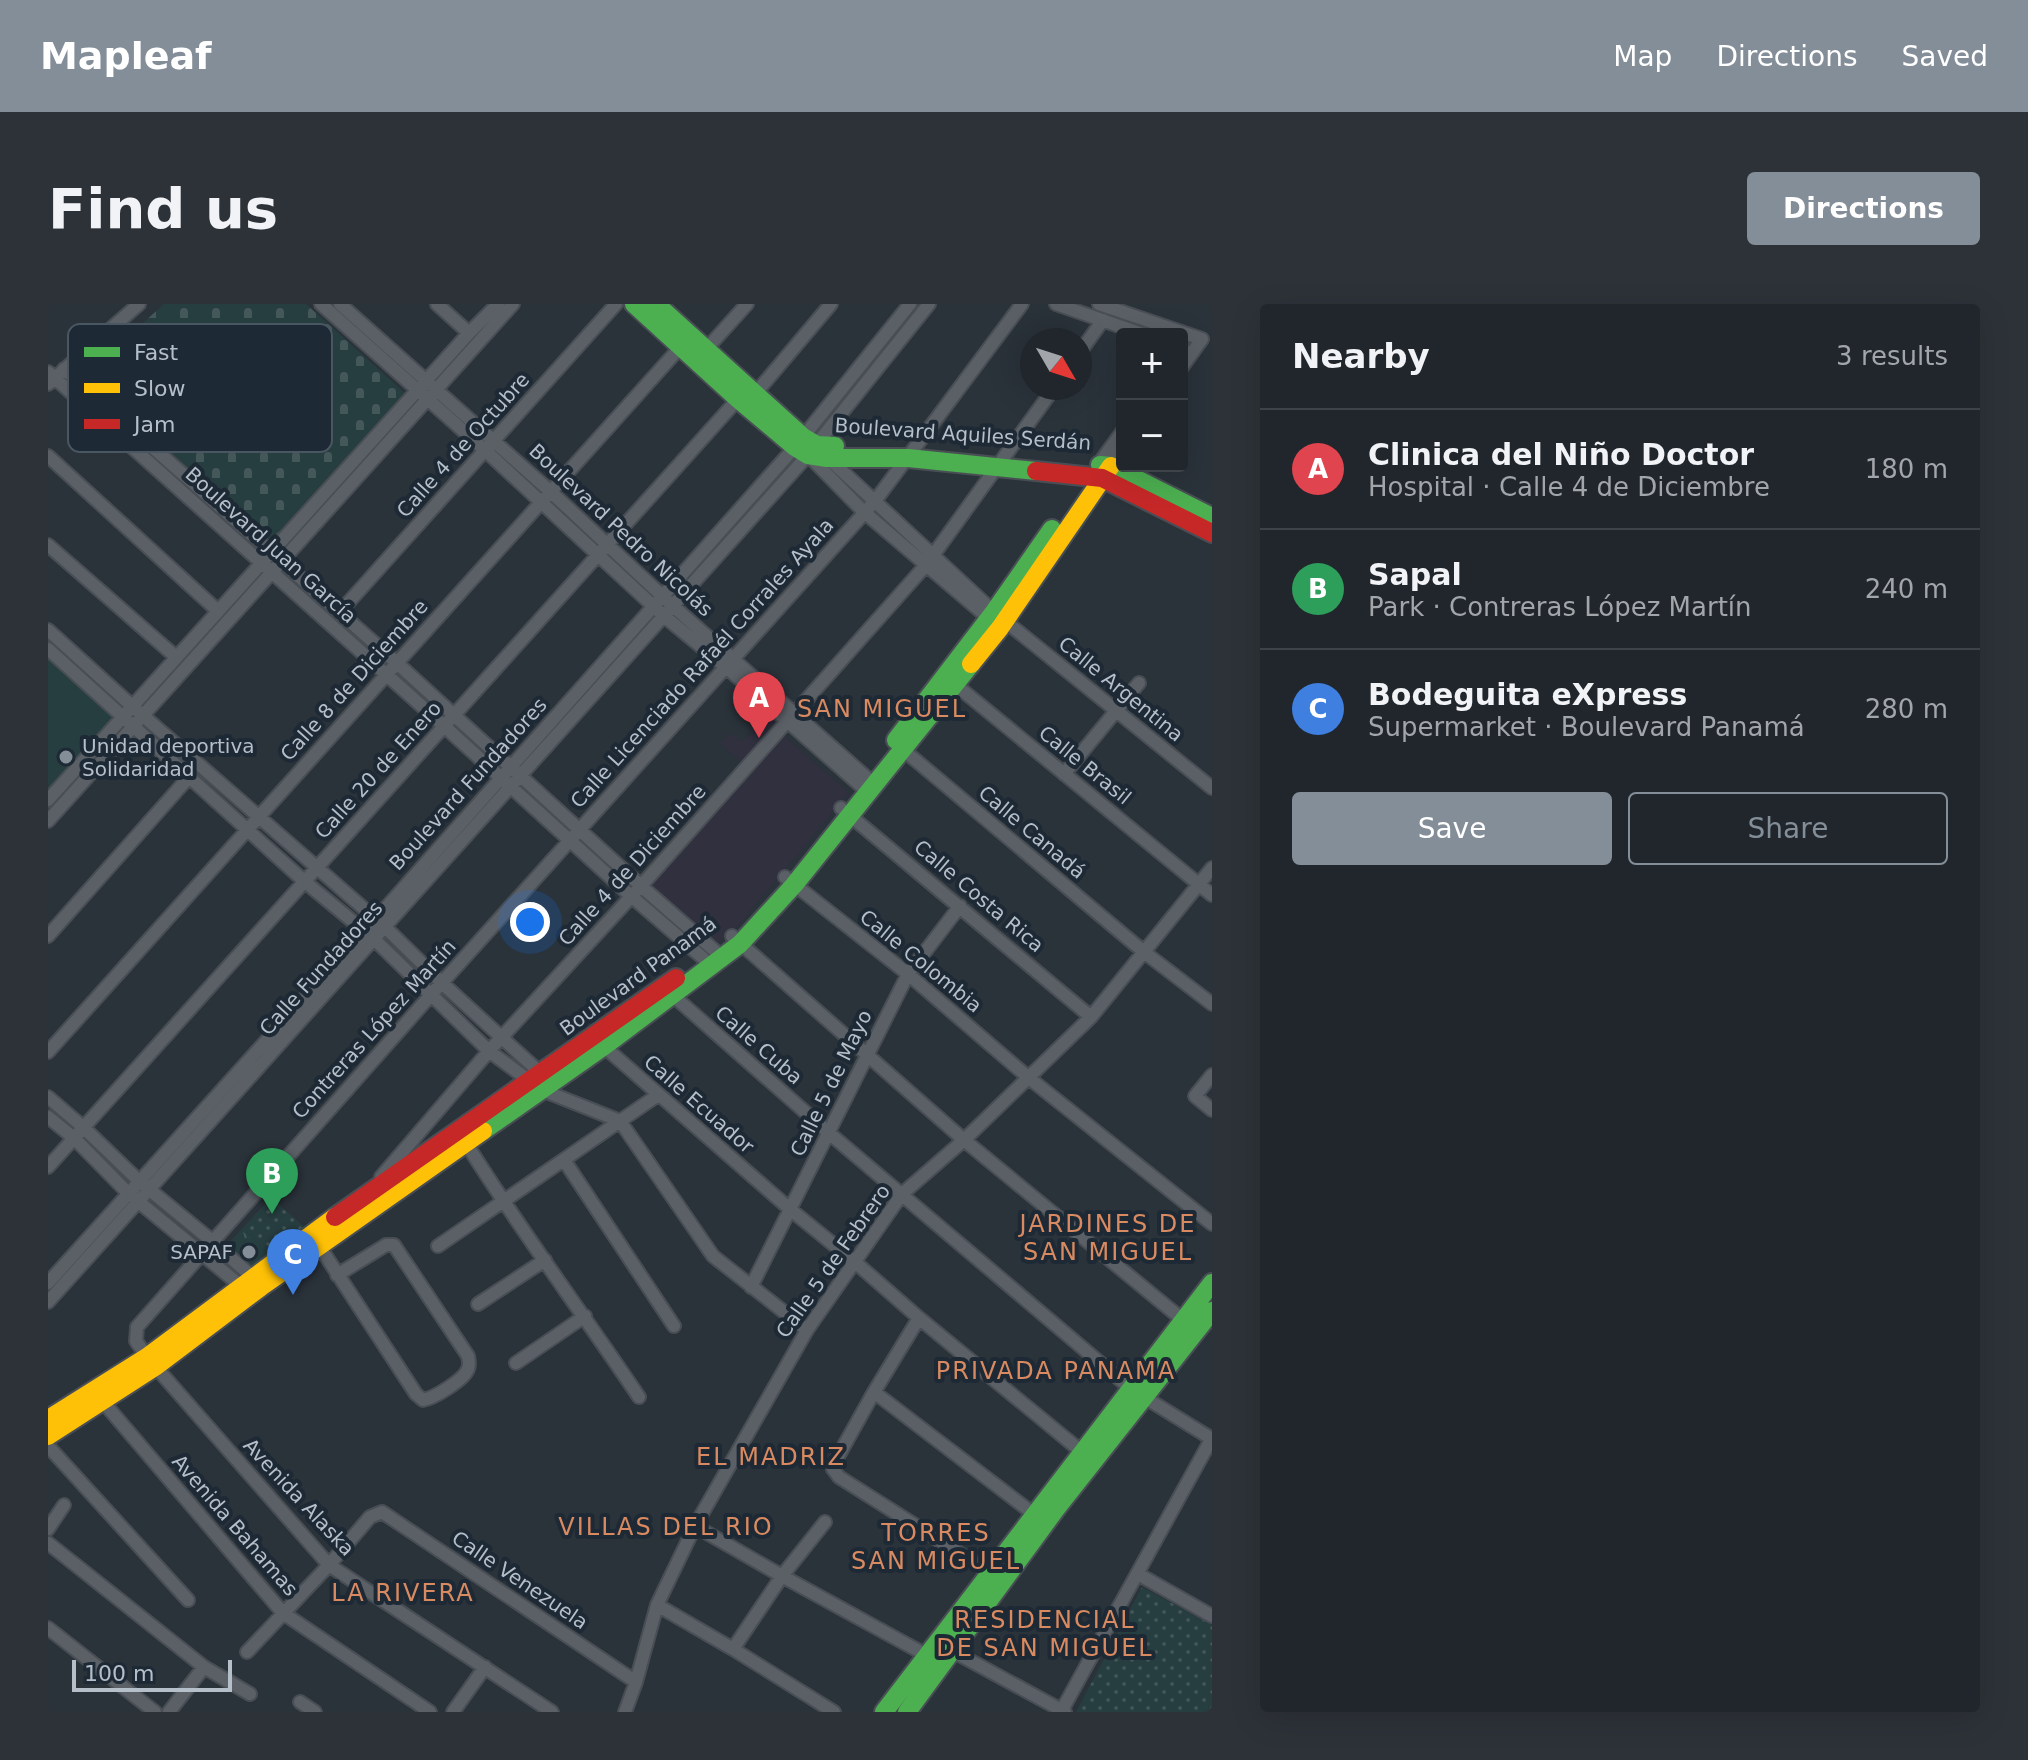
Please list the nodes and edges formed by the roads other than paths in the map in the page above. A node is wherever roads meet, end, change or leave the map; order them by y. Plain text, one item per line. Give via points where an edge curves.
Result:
1 (139, 304) edge
2 (321, 304) edge
3 (340, 304) edge
4 (437, 304) edge
5 (498, 304) edge
6 (513, 304) edge
7 (616, 304) edge
8 (634, 304) edge
9 (747, 304) edge
10 (831, 304) edge
11 (910, 304) edge
12 (929, 304) edge
13 (1022, 304) edge
14 (1056, 304) edge
15 (1099, 304) edge
16 (665, 307) edge
17 (1103, 320) junction
18 (115, 324) edge
19 (1125, 328) edge
20 (469, 333) junction
21 (1092, 335) edge
22 (1202, 339) junction
23 (686, 341) junction
24 (1188, 345) edge
25 (701, 355) junction
26 (1188, 359) edge
27 (53, 376) edge
28 (68, 389) edge
29 (427, 390) junction
30 (746, 397) junction
31 (1045, 400) edge
32 (1116, 444) edge
33 (490, 446) junction
34 (810, 448) junction
35 (138, 452) edge
36 (148, 452) edge
37 (910, 454) junction
38 (48, 456) edge
39 (999, 463) junction
40 (1104, 467) edge
41 (551, 492) junction
42 (875, 501) junction
43 (541, 502) junction
44 (864, 512) junction
45 (1212, 517) edge
46 (1212, 533) edge
47 (607, 544) junction
48 (48, 545) edge
49 (277, 556) junction
50 (598, 556) junction
51 (929, 560) junction
52 (267, 568) junction
53 (663, 606) junction
54 (218, 611) junction
55 (339, 613) junction
56 (997, 620) junction
57 (48, 630) edge
58 (48, 649) edge
59 (176, 657) junction
60 (730, 662) junction
61 (397, 663) junction
62 (385, 675) junction
63 (950, 680) junction
64 (1139, 683) dead end
65 (132, 706) junction
66 (1117, 711) junction
67 (144, 715) junction
68 (122, 716) junction
69 (453, 716) junction
70 (791, 717) junction
71 (444, 726) junction
72 (133, 727) junction
73 (898, 746) junction
74 (510, 766) junction
75 (1064, 774) junction
76 (520, 775) junction
77 (189, 777) junction
78 (500, 778) junction
79 (868, 785) junction
80 (510, 787) junction
81 (1212, 788) edge
82 (48, 800) edge
83 (846, 811) junction
84 (259, 815) junction
85 (48, 821) edge
86 (248, 828) junction
87 (579, 831) junction
88 (569, 841) junction
89 (317, 867) junction
90 (1212, 868) edge
91 (304, 881) junction
92 (789, 881) junction
93 (1199, 884) junction
94 (641, 886) junction
95 (1212, 895) edge
96 (631, 896) junction
97 (960, 906) junction
98 (380, 923) junction
99 (369, 935) junction
100 (48, 936) edge
101 (736, 940) junction
102 (1144, 952) junction
103 (712, 957) junction
104 (908, 974) junction
105 (442, 983) junction
106 (669, 991) junction
107 (430, 996) junction
108 (1212, 1004) edge
109 (1091, 1017) junction
110 (502, 1038) junction
111 (598, 1042) junction
112 (489, 1051) junction
113 (48, 1052) edge
114 (866, 1055) junction
115 (1212, 1075) edge
116 (1029, 1078) junction
117 (545, 1085) junction
118 (658, 1095) junction
119 (48, 1097) edge
120 (1212, 1110) edge
121 (48, 1117) edge
122 (620, 1121) junction
123 (83, 1127) junction
124 (829, 1133) junction
125 (74, 1138) junction
126 (964, 1140) junction
127 (466, 1143) junction
128 (564, 1160) junction
129 (48, 1167) edge
130 (144, 1185) junction
131 (369, 1192) junction
132 (902, 1194) junction
133 (134, 1197) junction
134 (503, 1202) junction
135 (791, 1210) junction
136 (1212, 1224) edge
137 (212, 1241) junction
138 (316, 1241) junction
139 (438, 1246) dead end
140 (202, 1252) junction
141 (545, 1260) junction
142 (855, 1262) junction
143 (337, 1275) junction
144 (48, 1283) edge
145 (1212, 1283) edge
146 (252, 1286) junction
147 (751, 1287) junction
148 (48, 1302) edge
149 (478, 1304) dead end
150 (1212, 1311) edge
151 (585, 1316) junction
152 (919, 1318) junction
153 (1183, 1320) junction
154 (674, 1326) dead end
155 (807, 1330) junction
156 (151, 1362) junction
157 (516, 1363) dead end
158 (874, 1392) junction
159 (1138, 1393) junction
160 (98, 1396) junction
161 (639, 1397) dead end
162 (48, 1419) edge
163 (48, 1436) edge
164 (1212, 1439) edge
165 (48, 1446) edge
166 (1082, 1452) junction
167 (64, 1505) dead end
168 (1035, 1515) junction
169 (825, 1522) dead end
170 (695, 1526) junction
171 (48, 1529) edge
172 (48, 1543) edge
173 (329, 1565) junction
174 (989, 1572) junction
175 (1138, 1574) junction
176 (782, 1576) junction
177 (1212, 1599) edge
178 (188, 1600) dead end
179 (657, 1605) junction
180 (283, 1613) junction
181 (1208, 1614) edge
182 (48, 1628) edge
183 (733, 1649) junction
184 (938, 1649) junction
185 (247, 1652) dead end
186 (204, 1667) junction
187 (485, 1667) junction
188 (636, 1682) junction
189 (250, 1694) dead end
190 (300, 1702) dead end
191 (1064, 1711) edge
192 (155, 1712) edge
193 (169, 1712) edge
194 (315, 1712) edge
195 (430, 1712) edge
196 (453, 1712) edge
197 (552, 1712) edge
198 (625, 1712) edge
199 (834, 1712) edge
200 (884, 1712) edge
201 (907, 1712) edge

1 - 18 street
2 - 29 street, Boulevard Pedro Nicolás
3 - 29 street, Boulevard Pedro Nicolás
4 - 20 street
5 - 20 street
6 - 29 street
7 - 33 street, Calle 4 de Octubre
8 - 23 street
9 - 25 street
10 - 30 street, Calle 20 de Enero
11 - 34 street, Boulevard Fundadores
12 - 34 street, Boulevard Fundadores
13 - 37 street
14 - 17 street
15 - 22 street
16 - 23 street
17 - 19 street
17 - 21 street
20 - 29 street
22 - 24 street
22 - 26 street
23 - 25 street
23 - 41 street, Calle 8 de Diciembre
25 - 30 street
27 - 28 street, Boulevard Juan García
29 - 33 street, Boulevard Pedro Nicolás
29 - 49 street
30 - 34 street
30 - 47 street, Calle 20 de Enero
31 - 39 street, Calle 4 de Diciembre
32 - 40 street, Boulevard Panamá
33 - 41 street, Boulevard Pedro Nicolás
33 - 43 street, Boulevard Pedro Nicolás
33 - 55 street, Calle 4 de Octubre
34 - 37 street, Boulevard Aquiles Serdán
34 - 42 street
34 - 44 street
34 - 53 street, Boulevard Fundadores
35 - 52 street, Boulevard Juan García
36 - 49 street, Boulevard Juan García
37 - 39 street, Boulevard Aquiles Serdán
37 - 42 street
38 - 54 street
39 - 40 street, Boulevard Aquiles Serdán
39 - 51 street, Calle 4 de Diciembre
40 - 45 street, Boulevard Aquiles Serdán
40 - 46 street, Boulevard Aquiles Serdán
40 - 56 street, Boulevard Panamá
41 - 43 street, Calle 8 de Diciembre
41 - 47 street, Boulevard Pedro Nicolás
42 - 44 street, Calle Licenciado Rafaél Corrales Ayala
42 - 51 street
43 - 50 street, Boulevard Pedro Nicolás
43 - 61 street, Calle 8 de Diciembre
44 - 51 street
44 - 60 street, Calle Licenciado Rafaél Corrales Ayala
47 - 50 street, Calle 20 de Enero
47 - 53 street, Boulevard Pedro Nicolás
48 - 59 street
49 - 52 street
49 - 55 street, Boulevard Juan García
50 - 53 street, Boulevard Pedro Nicolás
50 - 69 street, Calle 20 de Enero
51 - 56 street, Calle Argentina
51 - 70 street, Calle 4 de Diciembre
52 - 54 street
52 - 62 street, Boulevard Juan García
52 - 67 street
53 - 60 street
53 - 74 street, Boulevard Fundadores
53 - 76 street, Calle Fundadores
54 - 59 street
55 - 61 street, Boulevard Juan García
56 - 63 street, Boulevard Panamá
56 - 66 street, Calle Argentina
57 - 65 street
58 - 68 street
59 - 65 street
60 - 70 street
60 - 87 street, Calle Licenciado Rafaél Corrales Ayala
61 - 62 street, Calle 8 de Diciembre
61 - 69 street, Boulevard Juan García
62 - 71 street, Boulevard Juan García
62 - 84 street, Calle 8 de Diciembre
63 - 73 street, Boulevard Panamá
63 - 75 street, Calle Brasil
64 - 66 street
65 - 67 street
65 - 68 street
66 - 75 street
66 - 81 street, Calle Argentina
67 - 72 street
67 - 84 street
68 - 72 street
68 - 82 street
69 - 71 street, Calle 20 de Enero
69 - 74 street, Boulevard Juan García
70 - 79 street
70 - 94 street, Calle 4 de Diciembre
71 - 78 street, Boulevard Juan García
71 - 89 street, Calle 20 de Enero
72 - 77 street
72 - 85 street
73 - 79 street, Boulevard Panamá
73 - 102 street, Calle Canadá
74 - 76 street, Boulevard Juan García
74 - 78 street, Boulevard Fundadores
75 - 93 street, Calle Brasil
76 - 80 street, Calle Fundadores
76 - 87 street, Boulevard Juan García
77 - 86 street
77 - 100 street
78 - 80 street, Boulevard Juan García
78 - 98 street, Boulevard Fundadores
79 - 83 street, Boulevard Panamá
80 - 88 street, Boulevard Juan García
80 - 98 street, Calle Fundadores
83 - 92 street, Boulevard Panamá
83 - 97 street, Calle Costa Rica
84 - 86 street, Calle 8 de Diciembre
84 - 89 street
86 - 91 street
86 - 113 street, Calle 8 de Diciembre
87 - 88 street, Calle Licenciado Rafaél Corrales Ayala
87 - 94 street, Boulevard Juan García
88 - 96 street, Boulevard Juan García
88 - 105 street, Contreras López Martín
89 - 91 street, Calle 20 de Enero
89 - 98 street
90 - 93 street, Calle 5 de Febrero
91 - 99 street
91 - 123 street, Calle 20 de Enero
92 - 101 street, Boulevard Panamá
92 - 104 street, Calle Colombia
93 - 95 street, Calle Brasil
93 - 102 street, Calle 5 de Febrero
94 - 96 street, Calle 4 de Diciembre
94 - 103 street, Boulevard Juan García
96 - 103 street, Boulevard Juan García
96 - 110 street, Calle 4 de Diciembre
97 - 104 street, Calle 5 de Mayo
97 - 109 street, Calle Costa Rica
98 - 99 street, Calle Fundadores
98 - 105 street
99 - 107 street
99 - 130 street, Calle Fundadores
101 - 103 street, Boulevard Panamá
101 - 114 street
102 - 108 street, Calle Canadá
102 - 109 street, Calle 5 de Febrero
103 - 106 street, Boulevard Panamá
104 - 114 street, Calle 5 de Mayo
104 - 116 street, Calle Colombia
105 - 107 street, Contreras López Martín
105 - 110 street
106 - 111 street, Boulevard Panamá
106 - 124 street, Calle Cuba
107 - 112 street
107 - 137 street, Contreras López Martín
109 - 116 street, Calle 5 de Febrero
110 - 112 street, Calle 4 de Diciembre
110 - 117 street
111 - 117 street, Boulevard Panamá
111 - 118 street, Calle Ecuador
112 - 117 street
112 - 131 street, Calle 4 de Diciembre
114 - 124 street, Calle 5 de Mayo
114 - 126 street
115 - 120 street via 1195,1096
116 - 126 street, Calle 5 de Febrero
116 - 136 street, Calle Colombia
117 - 122 street
117 - 127 street, Boulevard Panamá
117 - 131 street, Boulevard Panamá
118 - 122 street
118 - 135 street, Calle Ecuador
119 - 123 street
121 - 125 street
122 - 128 street
122 - 147 street via 713,1256
123 - 125 street, Calle 20 de Enero
123 - 130 street
124 - 132 street, Calle Cuba
124 - 135 street, Calle 5 de Mayo
125 - 129 street, Calle 20 de Enero
125 - 133 street
126 - 132 street, Calle 5 de Febrero
126 - 153 street
127 - 134 street
127 - 138 street, Boulevard Panamá
128 - 134 street
128 - 154 street
130 - 133 street, Calle Fundadores
130 - 137 street
131 - 138 street, Boulevard Panamá
132 - 142 street, Calle 5 de Febrero
132 - 159 street, Calle Cuba
133 - 140 street
133 - 144 street
133 - 148 street, Calle Fundadores
134 - 139 street
134 - 141 street
135 - 142 street, Calle Ecuador
135 - 147 street, Calle 5 de Mayo
137 - 140 street, Contreras López Martín
137 - 146 street
138 - 143 street
138 - 146 street, Boulevard Panamá
140 - 146 street
140 - 156 street, Contreras López Martín via 137,1327 136,1341
141 - 149 street
141 - 151 street
142 - 152 street, Calle Ecuador
142 - 155 street, Calle 5 de Febrero
143 - 143 street via 423,1400 466,1374 468,1356 394,1245
145 - 153 street
146 - 156 street, Boulevard Panamá
147 - 155 street
150 - 159 street
151 - 157 street
151 - 161 street
152 - 158 street
152 - 166 street, Calle Ecuador
153 - 159 street
155 - 170 street, Calle 5 de Febrero
156 - 160 street, Boulevard Panamá
156 - 173 street, Avenida Alaska
158 - 168 street
158 - 174 street via 833,1469
159 - 164 street, Calle Cuba
159 - 166 street
159 - 184 street
160 - 162 street, Boulevard Panamá
160 - 163 street, Boulevard Panamá
160 - 180 street, Avenida Bahamas
164 - 175 street
165 - 178 street
166 - 168 street
167 - 171 street
168 - 174 street
169 - 176 street
170 - 176 street
170 - 179 street, Calle 5 de Febrero
172 - 186 street
173 - 180 street
173 - 187 street, Avenida Alaska
173 - 188 street, Calle Venezuela via 370,1517 382,1512
174 - 184 street
175 - 181 street
175 - 191 street
176 - 183 street
176 - 184 street
177 - 181 street
179 - 183 street
179 - 188 street, Calle 5 de Febrero
180 - 185 street
180 - 195 street, Avenida Bahamas
182 - 192 street
183 - 199 street
184 - 191 street
184 - 200 street
184 - 201 street
186 - 189 street
186 - 193 street
187 - 196 street
187 - 197 street, Avenida Alaska
188 - 198 street, Calle 5 de Febrero
190 - 194 street

